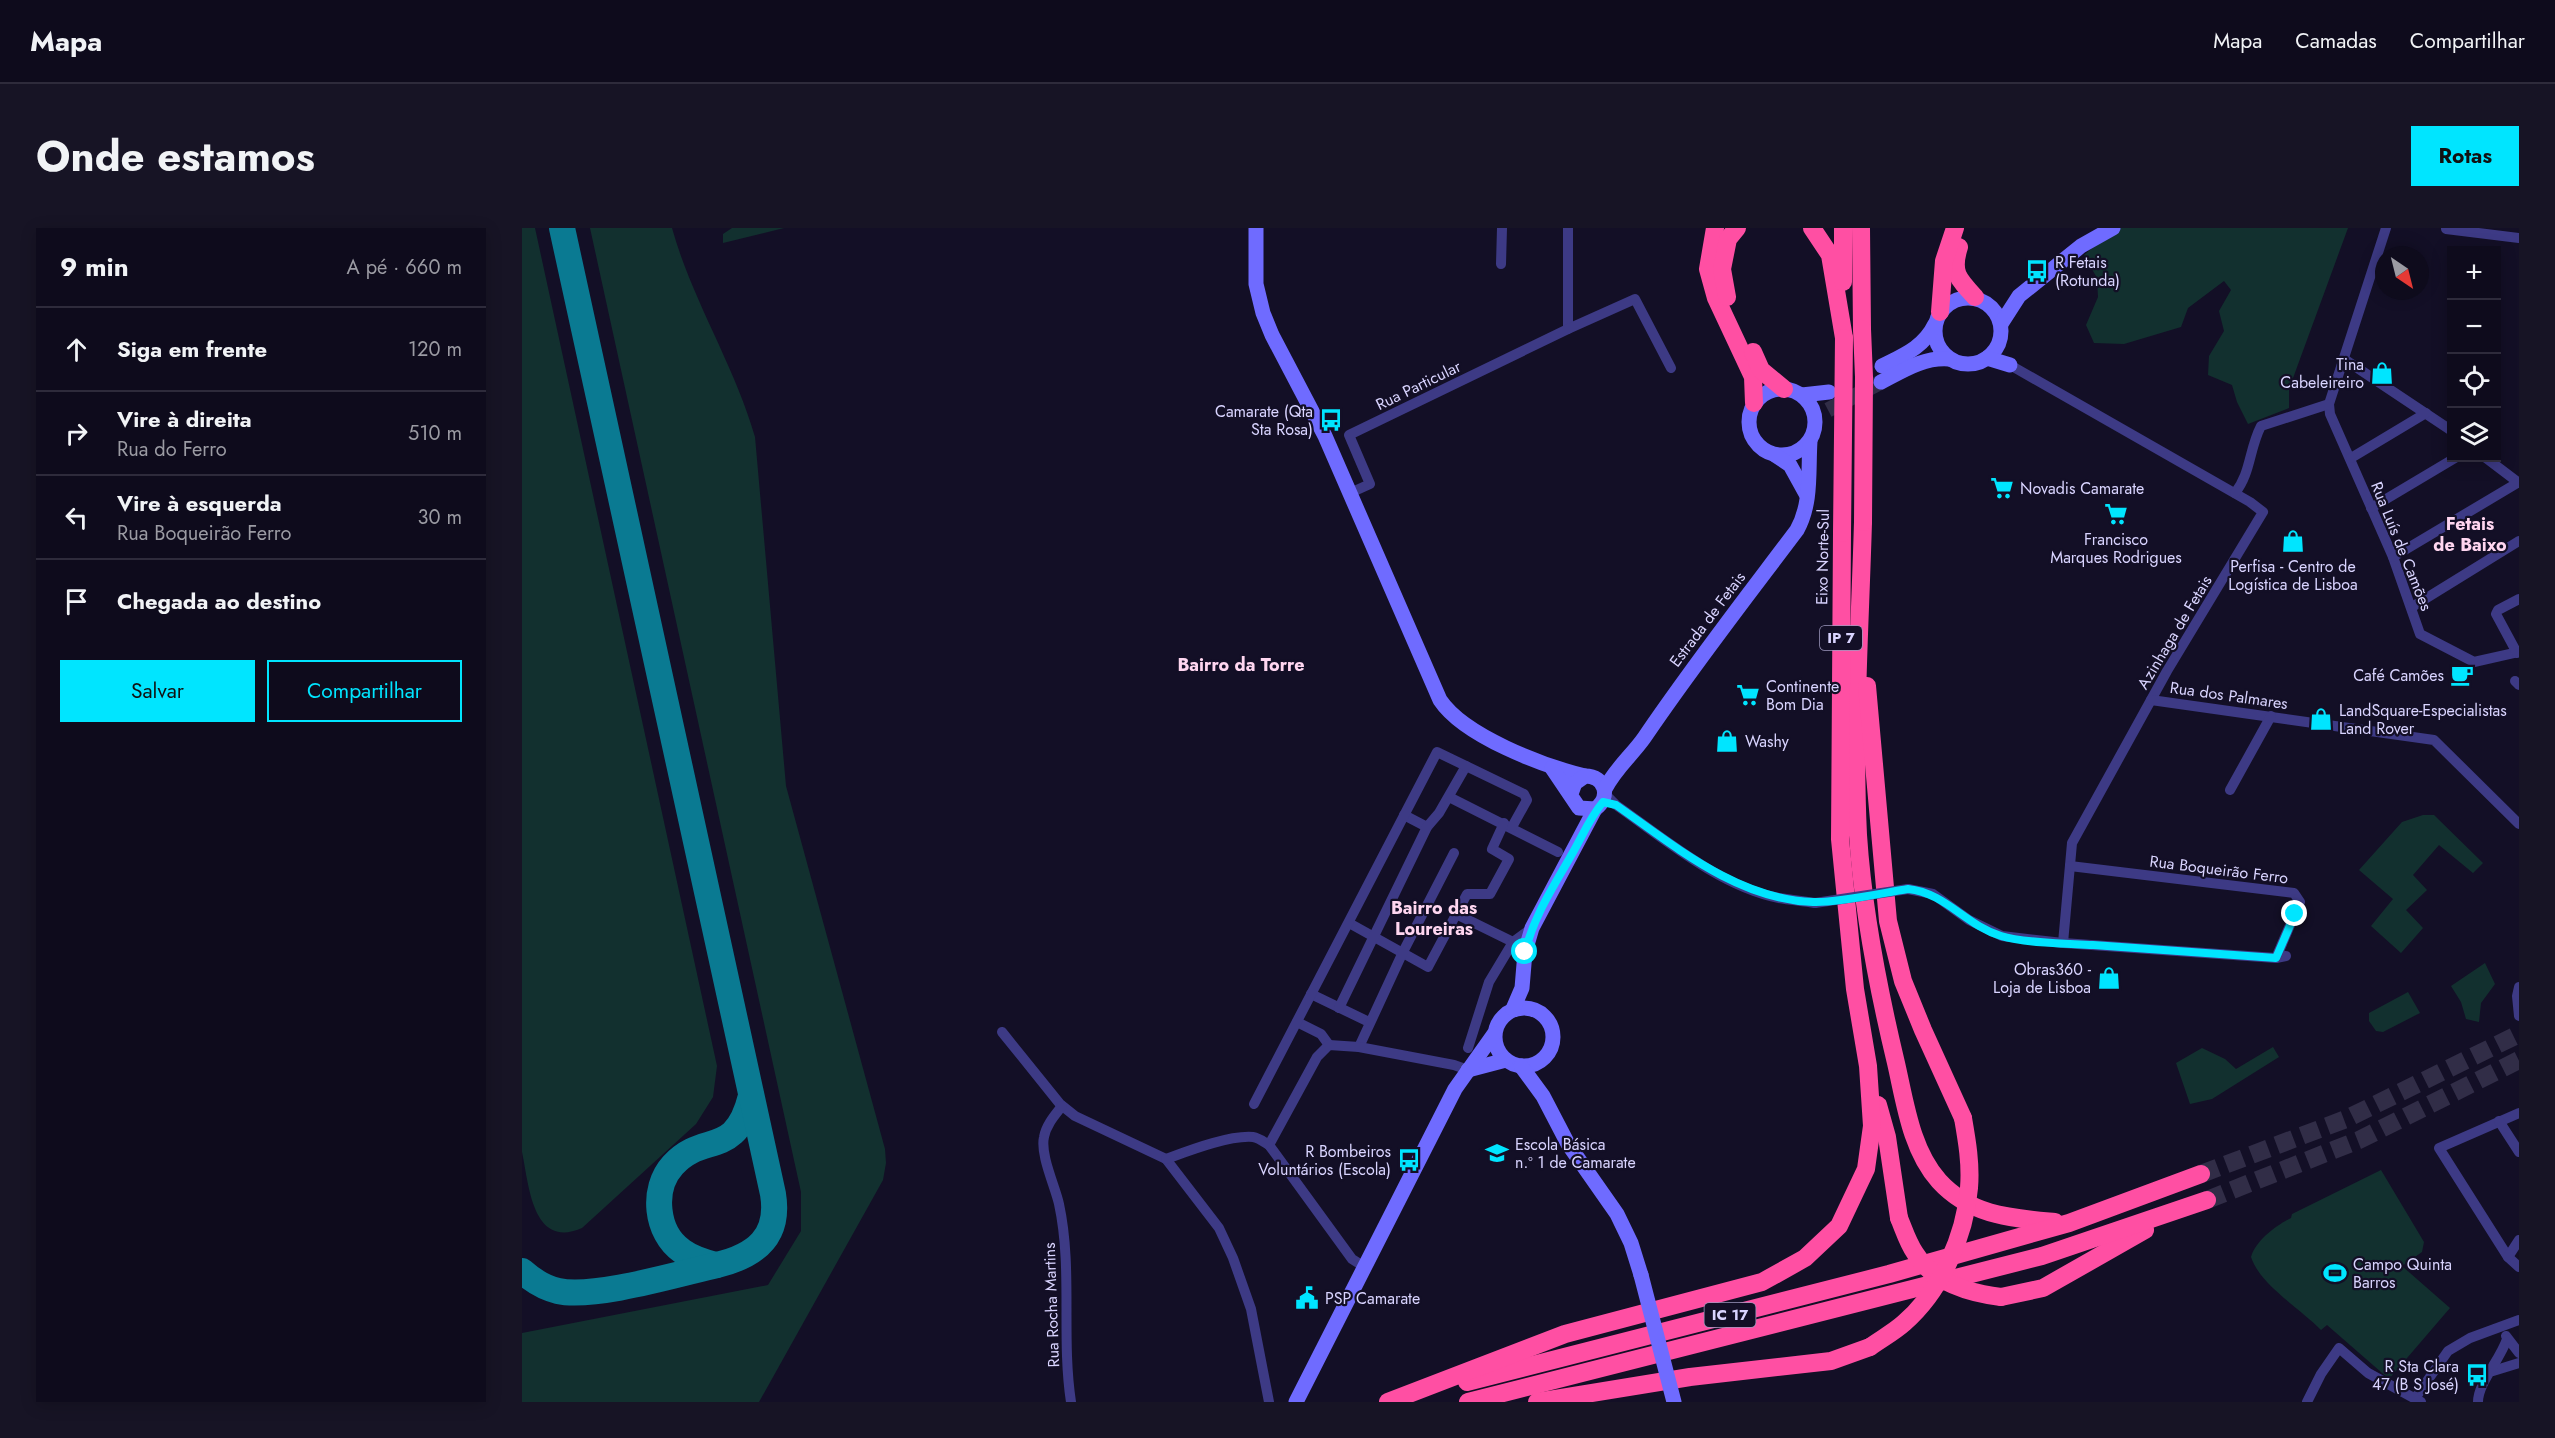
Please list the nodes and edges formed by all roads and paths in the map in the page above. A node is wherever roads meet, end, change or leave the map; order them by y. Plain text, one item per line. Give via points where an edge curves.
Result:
1 (1256, 228) edge
2 (1502, 228) edge
3 (1568, 228) edge
4 (1714, 228) edge
5 (1737, 228) edge
6 (1812, 228) edge
7 (1843, 228) edge
8 (1861, 228) edge
9 (1872, 228) edge
10 (1955, 228) edge
11 (1966, 228) edge
12 (2113, 228) edge
13 (2385, 228) edge
14 (2446, 229) edge
15 (2500, 232) edge
16 (2519, 238) edge
17 (1501, 264) dead end
18 (2019, 296) junction
19 (1981, 300) junction
20 (1938, 318) junction
21 (2001, 324) junction
22 (1867, 327) junction
23 (1568, 329) junction
24 (1844, 338) junction
25 (1992, 354) junction
26 (1949, 359) junction
27 (2344, 359) junction
28 (2010, 365) joint
29 (1671, 368) dead end
30 (1876, 375) junction
31 (1784, 389) junction
32 (1829, 392) tunnel mouth
33 (1802, 395) junction
34 (1755, 403) junction
35 (2329, 404) junction
36 (1828, 410) tunnel mouth
37 (2426, 413) junction
38 (2447, 428) edge
39 (1813, 434) junction
40 (1775, 456) junction
41 (2351, 458) junction
42 (2448, 462) edge
43 (2492, 462) edge
44 (2519, 482) edge
45 (1350, 493) junction
46 (2235, 493) junction
47 (1808, 498) junction
48 (2371, 508) junction
49 (2519, 541) edge
50 (2393, 557) junction
51 (2519, 599) edge
52 (2412, 607) junction
53 (1860, 619) junction
54 (2518, 652) edge
55 (2151, 700) junction
56 (2271, 716) junction
57 (1626, 759) junction
58 (1466, 766) junction
59 (1552, 768) junction
60 (1588, 776) junction
61 (2230, 790) dead end
62 (1449, 797) junction
63 (1573, 799) junction
64 (1605, 800) junction
65 (1404, 815) junction
66 (2519, 824) edge
67 (1508, 825) junction
68 (1427, 826) junction
69 (1579, 840) junction
70 (1558, 852) dead end
71 (1454, 853) dead end
72 (2070, 866) junction
73 (1456, 914) junction
74 (1348, 923) junction
75 (1532, 928) junction
76 (1374, 937) junction
77 (1513, 942) junction
78 (2063, 943) junction
79 (1403, 952) junction
80 (1525, 972) junction
81 (2519, 987) edge
82 (1311, 994) junction
83 (1339, 1008) junction
84 (1513, 1010) junction
85 (1537, 1010) junction
86 (2519, 1016) edge
87 (1297, 1022) junction
88 (1370, 1022) junction
89 (1002, 1032) dead end
90 (1494, 1034) junction
91 (1329, 1046) junction
92 (1359, 1047) junction
93 (1468, 1048) dead end
94 (1543, 1059) junction
95 (1506, 1060) junction
96 (1521, 1066) junction
97 (1868, 1066) junction
98 (1467, 1070) junction
99 (1543, 1096) junction
100 (1254, 1104) dead end
101 (1062, 1106) junction
102 (2519, 1113) edge
103 (2499, 1121) junction
104 (1269, 1145) junction
105 (2519, 1152) edge
106 (1166, 1159) junction
107 (2200, 1174) tunnel mouth
108 (2207, 1200) tunnel mouth
109 (2183, 1208) junction
110 (2069, 1223) junction
111 (2519, 1240) edge
112 (2508, 1257) junction
113 (1364, 1266) junction
114 (2519, 1267) edge
115 (2519, 1320) edge
116 (2502, 1328) junction
117 (2507, 1340) junction
118 (2519, 1353) edge
119 (2519, 1363) edge
120 (2493, 1371) junction
121 (2418, 1400) edge
122 (1071, 1402) edge
123 (1269, 1402) edge
124 (1296, 1402) edge
125 (1389, 1402) edge
126 (1468, 1402) edge
127 (1537, 1402) edge
128 (1674, 1402) edge
129 (2307, 1402) edge
130 (2478, 1402) edge

1 - 45 street via 1256,284 1263,313
2 - 17 street
3 - 23 street
4 - 34 highway via 1708,269 1716,298 1753,377
5 - 31 highway via 1728,239 1722,269 1725,292 1761,370
6 - 24 highway via 1830,255
7 - 24 highway, Eixo Norte-Sul / IP 7
8 - 22 highway
9 - 22 highway
10 - 20 highway via 1944,261
11 - 19 highway via 1954,261 1958,280
12 - 18 street via 2081,246
13 - 27 street
14 - 15 street
15 - 16 street
18 - 19 street via 2001,302
18 - 21 street
19 - 20 street via 1962,298 1949,303
19 - 21 street via 1996,312
20 - 26 street via 1935,337
20 - 30 street via 1919,347
21 - 25 street via 2001,337
22 - 30 highway, bridge
23 - 29 street, Rua Particular via 1635,299
23 - 45 street, Rua Particular via 1349,435 1370,484
24 - 97 highway, Eixo Norte-Sul / IP 7, bridge via 1840,839 1855,989
25 - 26 street via 1975,364
25 - 28 street
26 - 30 street via 1923,361
27 - 35 street
27 - 37 street
28 - 46 street, Azinhaga de Fetais
30 - 53 highway, bridge via 1863,522
31 - 33 street
31 - 34 street via 1762,395
32 - 33 street
33 - 39 street via 1815,415
34 - 40 street via 1749,415 1751,435 1763,450
35 - 41 street, Rua Luís de Camões
35 - 46 street via 2261,426 2254,439 2245,480
36 - 39 street
37 - 38 street
37 - 41 street
39 - 40 street via 1801,450
39 - 47 street, Estrada de Fetais
40 - 47 street via 1790,465
41 - 48 street, Rua Luís de Camões
42 - 48 street
43 - 44 street
44 - 50 street
45 - 59 street via 1433,687 1448,713 1466,727
46 - 55 street, Azinhaga de Fetais via 2263,512
47 - 57 street, Estrada de Fetais via 1797,530
48 - 50 street, Rua Luís de Camões
49 - 52 street
50 - 52 street, Rua Luís de Camões
51 - 54 street via 2496,614
52 - 54 street, Rua Luís de Camões via 2420,634 2474,662
53 - 110 highway via 1855,750 1858,838 1872,953 1912,1130 1927,1164 1958,1198 1986,1214
53 - 127 highway, bridge via 1888,921 1903,981 1963,1118 1969,1154 1970,1188 1959,1234 1945,1268 1929,1296 1904,1324 1870,1347 1831,1361 1690,1377
55 - 56 street, Rua dos Palmares
55 - 72 street, Azinhaga de Fetais via 2072,843
56 - 61 street
56 - 66 street, Rua dos Palmares via 2434,740
57 - 60 street, Estrada de Fetais
57 - 64 street, Estrada de Fetais
58 - 62 street
58 - 65 street via 1437,752
58 - 67 street via 1524,794 1527,800
59 - 60 street
59 - 63 street
60 - 63 street via 1575,783
60 - 64 street via 1602,783
62 - 67 street
62 - 68 street
63 - 64 street via 1584,810
63 - 69 street
64 - 69 street, Estrada de Fetais
64 - 78 street, bridge via 1694,859 1746,888 1778,898 1815,903 1908,889 1933,894 1969,920 2002,936
65 - 68 street
65 - 74 street
67 - 70 street
67 - 73 street via 1492,849 1509,859 1490,894 1467,894
68 - 76 street
69 - 75 street, Estrada de Fetais
71 - 79 street
72 - 78 street, Azinhaga de Fetais
72 - 78 street, Rua Boqueirão Ferro via 2294,893 2300,902 2281,957
73 - 77 street
73 - 79 street via 1428,967
74 - 76 street
74 - 82 street
75 - 77 street
75 - 80 street, Estrada de Fetais via 1525,952
76 - 79 street
76 - 83 street
77 - 93 street via 1489,982
79 - 88 street
80 - 84 street
80 - 85 street
81 - 86 street
82 - 83 street
82 - 87 street
83 - 88 street
84 - 85 street
84 - 90 street via 1500,1019
85 - 94 street via 1545,1016 1553,1033 1550,1052
87 - 91 street via 1321,1034
87 - 100 street
88 - 92 street
89 - 101 street
90 - 95 street via 1499,1053
90 - 98 street
91 - 92 street
91 - 104 street via 1317,1057
92 - 98 street
94 - 96 street
94 - 99 street
95 - 96 street
95 - 98 street
96 - 99 street
97 - 109 highway, bridge via 1887,1137 1899,1218 1915,1254 1929,1271 1972,1294 2001,1297 2043,1288
97 - 125 highway via 1872,1126 1866,1169 1839,1226 1805,1258 1762,1282 1565,1334
98 - 113 street
99 - 128 street, bridge via 1568,1144 1617,1214 1631,1243
101 - 106 street via 1075,1116
101 - 122 street, Rua Rocha Martins via 1052,1118 1044,1148 1066,1253 1065,1338
102 - 103 street
103 - 105 street
103 - 112 street via 2439,1148
104 - 106 street via 1253,1137 1244,1138
104 - 113 street via 1352,1259
106 - 123 street via 1220,1228 1227,1243 1251,1309
107 - 110 highway, IC 17
108 - 109 highway, IC 17
109 - 126 highway, IC 17 via 2042,1256
110 - 125 highway, IC 17 via 1889,1274
111 - 112 street
112 - 114 street
113 - 124 street
115 - 116 street
116 - 117 street
116 - 121 street via 2470,1338 2448,1351
117 - 118 street
117 - 120 street
119 - 120 street
120 - 130 street via 2483,1383
121 - 129 street via 2368,1372 2339,1348

